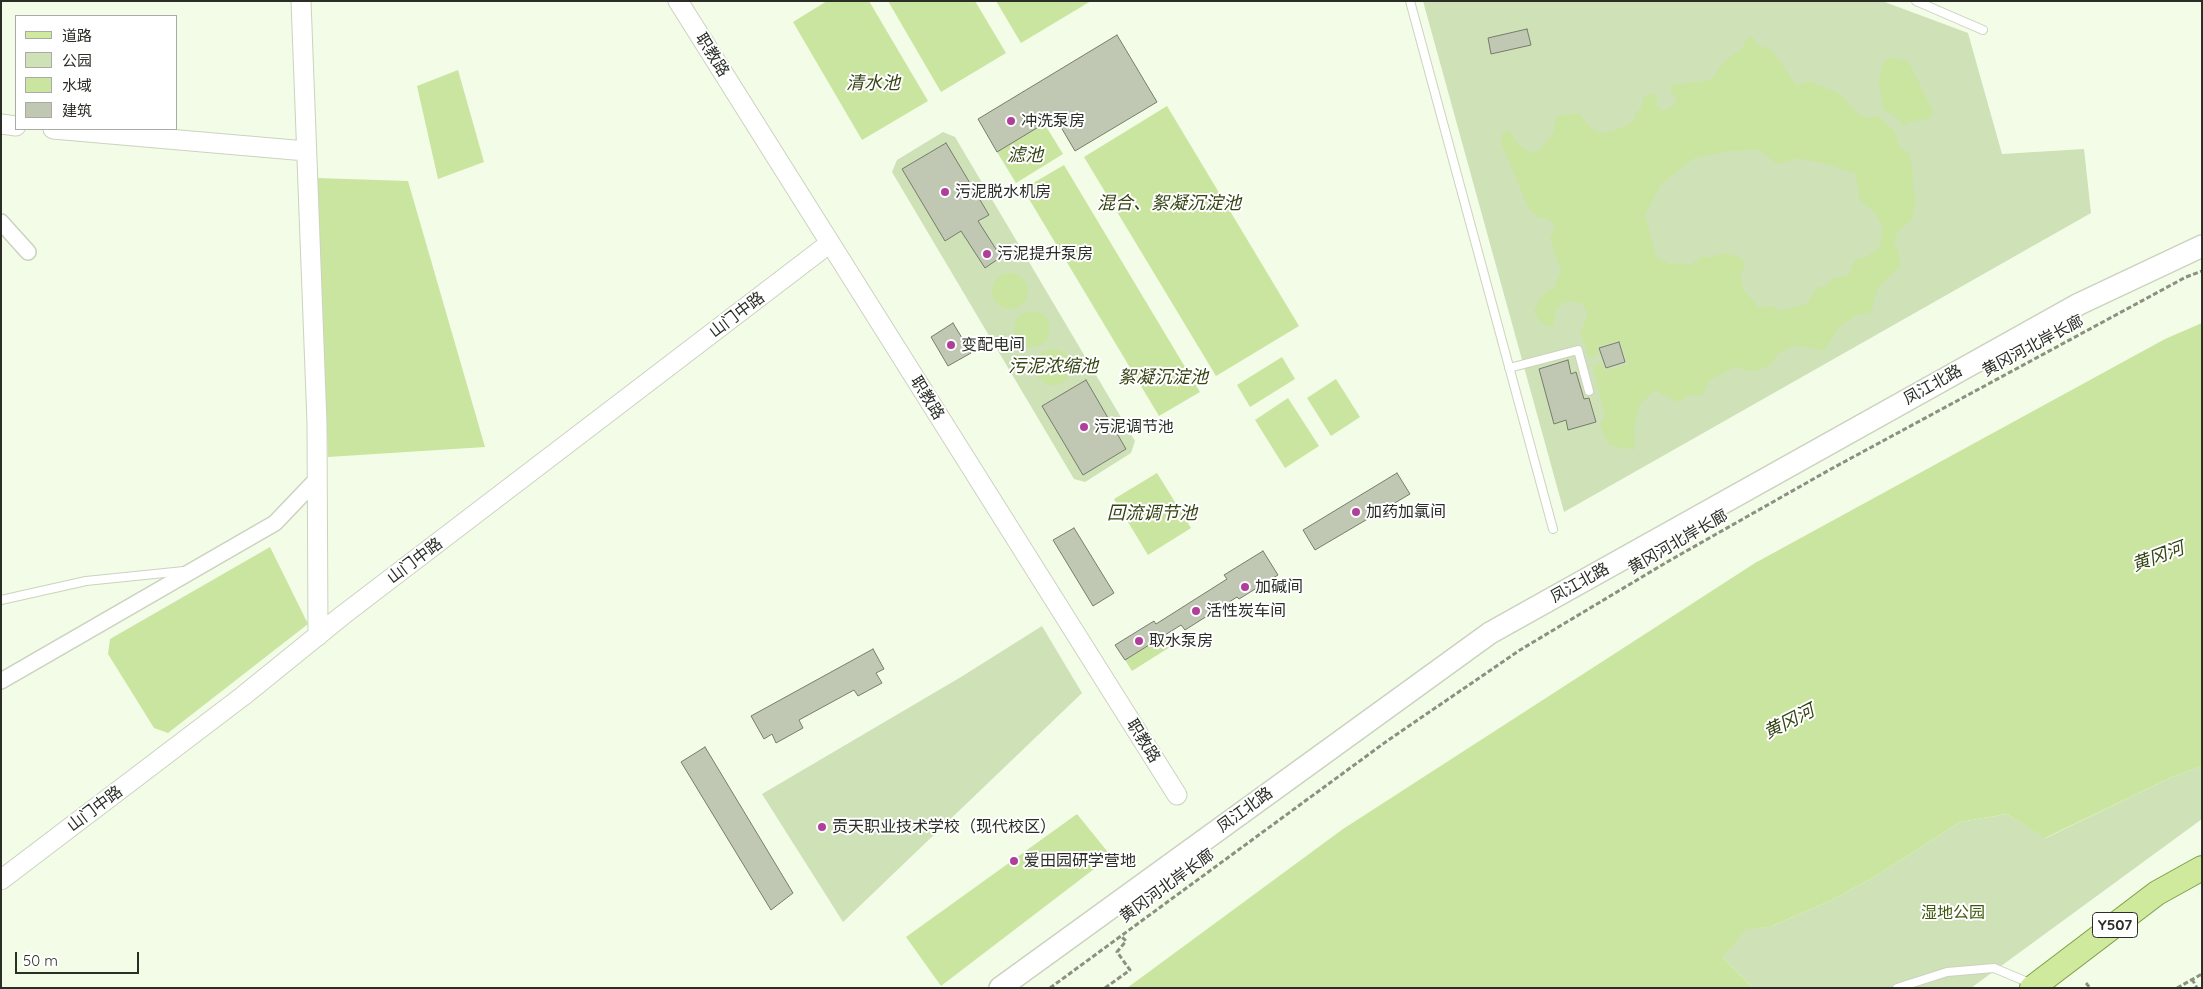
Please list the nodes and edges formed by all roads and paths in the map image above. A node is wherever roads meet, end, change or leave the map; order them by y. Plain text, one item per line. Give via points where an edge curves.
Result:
1 (301, 1) edge
2 (678, 1) edge
3 (1410, 1) edge
4 (1916, 1) edge
5 (1983, 30) dead end
6 (1, 124) edge
7 (15, 126) edge
8 (64, 130) edge
9 (306, 151) junction
10 (1, 222) edge
11 (830, 243) junction
12 (2202, 246) edge
13 (28, 252) dead end
14 (2202, 271) edge
15 (1510, 368) junction
16 (1589, 391) dead end
17 (317, 479) junction
18 (1553, 529) dead end
19 (193, 570) junction
20 (1, 600) edge
21 (318, 636) junction
22 (1, 681) edge
23 (1177, 795) dead end
24 (2202, 868) edge
25 (1, 880) edge
26 (1121, 936) junction
27 (2202, 974) edge
28 (2192, 979) junction
29 (2086, 983) dead end
30 (2028, 984) edge
31 (1000, 988) edge
32 (1050, 988) edge
33 (1106, 988) edge
34 (1897, 988) edge
35 (2090, 988) edge
36 (2177, 988) edge
37 (2197, 988) edge

1 - 9 street
2 - 11 street, 职教路
3 - 15 lane
4 - 5 lane
6 - 7 street
8 - 9 street
9 - 17 street
10 - 13 street
11 - 21 street, 山门中路
11 - 23 street, 职教路
12 - 31 main road, 凤江北路 via 2079,304 1490,633
14 - 26 path, 黄冈河北岸长廊 via 1831,469 1520,650 1387,741
15 - 16 lane via 1578,350
15 - 18 lane
17 - 19 street via 275,523
17 - 21 street
19 - 20 lane via 86,581
19 - 22 street
21 - 25 street, 山门中路
24 - 30 main road, Y507 via 2157,893
26 - 32 path, 黄冈河北岸长廊
26 - 33 path via 1126,941 1117,952 1130,970
27 - 28 path
28 - 36 path
28 - 37 path
29 - 35 path
30 - 34 lane via 1994,968 1947,972

